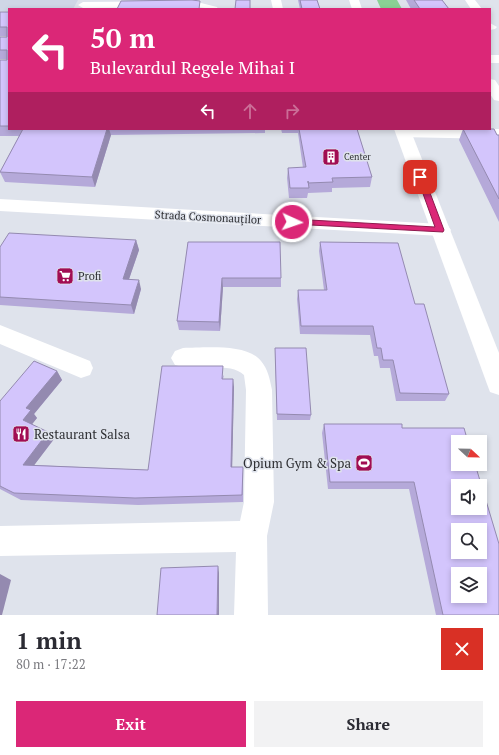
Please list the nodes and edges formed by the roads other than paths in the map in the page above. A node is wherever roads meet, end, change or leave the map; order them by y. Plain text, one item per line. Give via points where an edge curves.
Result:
1 (470, 0) edge
2 (83, 5) dead end
3 (108, 7) edge
4 (209, 8) edge
5 (476, 8) edge
6 (491, 85) edge
7 (499, 97) edge
8 (403, 131) edge
9 (499, 134) edge
10 (0, 205) edge
11 (440, 230) junction
12 (0, 334) edge
13 (183, 358) dead end
14 (81, 368) dead end
15 (499, 384) edge
16 (252, 536) junction
17 (0, 541) edge
18 (251, 615) edge

1 - 5 street
2 - 3 street
3 - 4 street via 193,4
6 - 7 street
8 - 9 street
8 - 11 street
10 - 11 street, Strada Cosmonauților
11 - 15 street
12 - 14 street
13 - 16 street via 243,360 252,366 257,377 259,502
16 - 17 street
16 - 18 street

